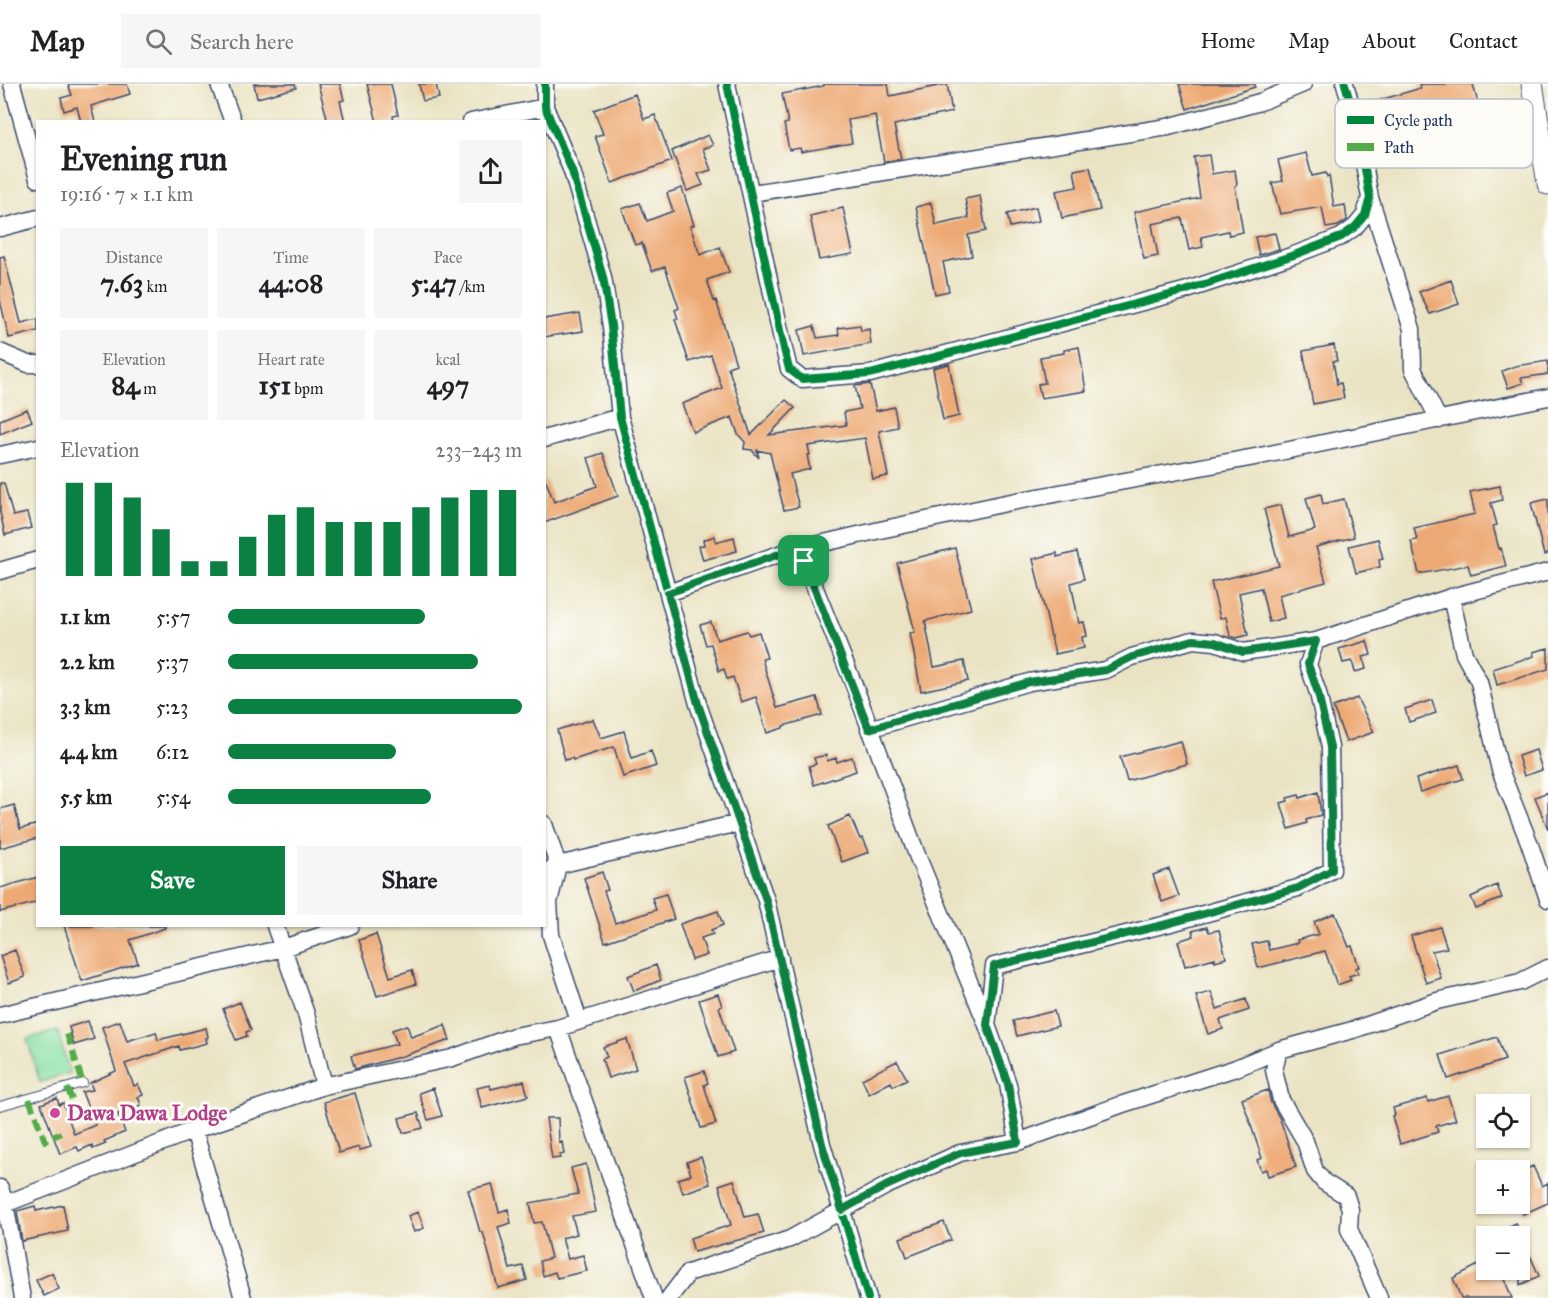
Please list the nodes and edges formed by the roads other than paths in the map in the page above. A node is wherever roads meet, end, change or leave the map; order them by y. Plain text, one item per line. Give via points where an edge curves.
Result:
1 (12, 84) edge
2 (219, 84) edge
3 (545, 84) edge
4 (727, 84) edge
5 (1303, 84) edge
6 (1345, 84) edge
7 (1532, 84) edge
8 (1349, 99) edge
9 (546, 107) junction
10 (232, 120) edge
11 (481, 120) edge
12 (1544, 131) edge
13 (1365, 168) edge
14 (36, 171) edge
15 (1548, 184) edge
16 (752, 194) junction
17 (1370, 198) junction
18 (36, 219) edge
19 (0, 228) edge
20 (0, 352) edge
21 (36, 364) edge
22 (1548, 397) edge
23 (620, 417) junction
24 (1439, 420) junction
25 (546, 438) edge
26 (36, 447) edge
27 (0, 455) edge
28 (785, 552) junction
29 (36, 561) edge
30 (0, 571) edge
31 (1548, 572) edge
32 (668, 593) junction
33 (1451, 597) junction
34 (1316, 641) junction
35 (869, 729) junction
36 (739, 823) junction
37 (546, 837) edge
38 (551, 869) edge
39 (1548, 898) edge
40 (275, 927) edge
41 (347, 927) edge
42 (283, 948) junction
43 (780, 958) junction
44 (1548, 968) edge
45 (0, 1015) edge
46 (579, 1021) junction
47 (987, 1025) junction
48 (558, 1028) junction
49 (1279, 1050) junction
50 (82, 1083) dead end
51 (324, 1086) junction
52 (0, 1106) edge
53 (194, 1130) junction
54 (1018, 1142) junction
55 (2, 1196) edge
56 (842, 1210) junction
57 (22, 1298) edge
58 (243, 1298) edge
59 (654, 1298) edge
60 (669, 1298) edge
61 (868, 1298) edge
62 (1379, 1298) edge

1 - 14 street
2 - 10 street
3 - 9 street
4 - 16 street
5 - 16 street via 1260,102 1168,127
6 - 8 street
7 - 12 street
9 - 11 street
9 - 23 street via 572,171 603,277
12 - 15 street
13 - 17 street
16 - 17 street via 789,369 802,379 870,374 1247,271 1341,237 1365,215
17 - 24 street via 1413,329 1413,369
18 - 19 street
20 - 21 street
22 - 24 street
23 - 25 street
23 - 32 street
24 - 28 street via 1006,503
26 - 27 street
28 - 32 street
28 - 35 street via 804,561
29 - 30 street
31 - 33 street
32 - 36 street via 698,704
33 - 34 street
33 - 39 street via 1464,654 1479,682 1500,770
34 - 35 street via 1243,652 1215,642 1193,640 1132,657 1106,670 1029,682
34 - 47 street via 1308,664 1330,747 1332,870 1298,888 994,966
35 - 47 street
36 - 38 street
36 - 43 street via 766,900
37 - 38 street
38 - 46 street via 551,934
40 - 42 street
41 - 42 street
42 - 45 street
42 - 51 street via 306,1014
43 - 46 street
43 - 56 street via 822,1144
44 - 49 street via 1520,982 1437,1001
46 - 48 street
47 - 54 street via 1008,1084
48 - 51 street via 514,1036 452,1058
48 - 59 street
49 - 54 street
49 - 62 street via 1274,1070 1281,1100 1305,1141 1315,1171 1346,1196 1350,1209 1348,1229
50 - 52 lane
51 - 53 street
53 - 55 street
53 - 58 street
54 - 56 street via 960,1153
55 - 57 street
56 - 60 street via 790,1239 688,1273
56 - 61 street

